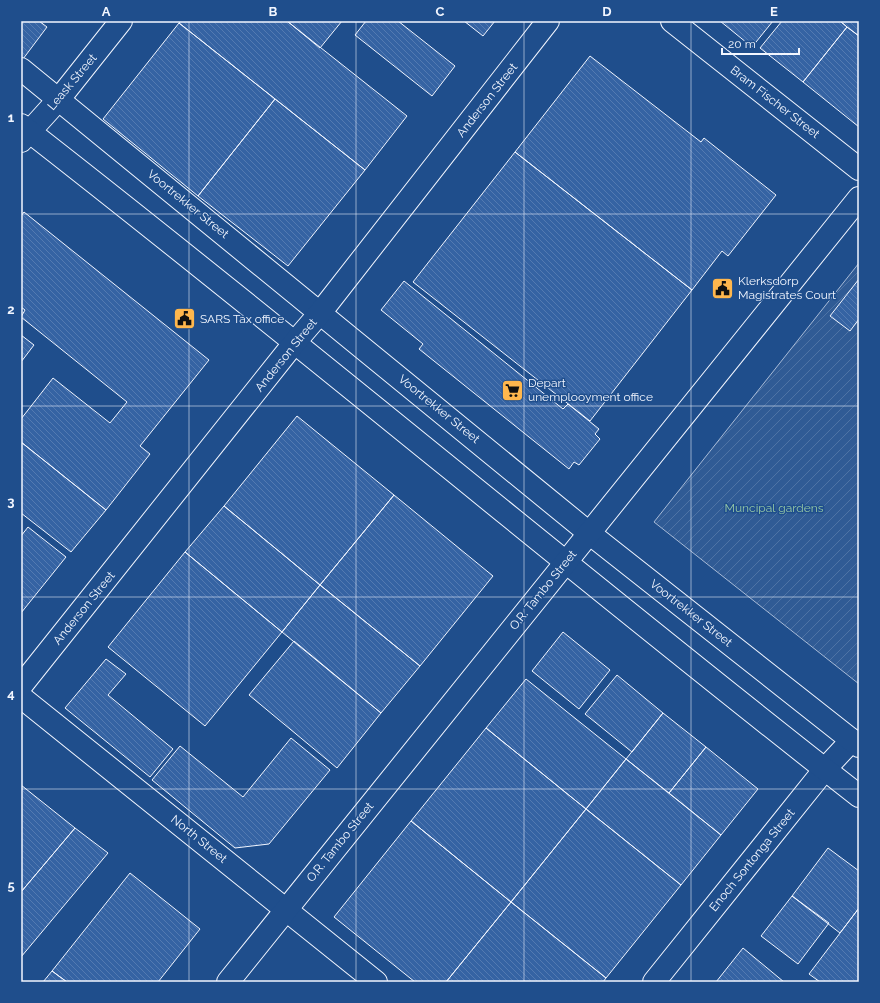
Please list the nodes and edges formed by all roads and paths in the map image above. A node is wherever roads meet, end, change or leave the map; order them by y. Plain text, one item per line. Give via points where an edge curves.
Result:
1 (121, 21) edge
2 (548, 21) edge
3 (672, 21) edge
4 (21, 69) edge
5 (59, 99) junction
6 (24, 132) edge
7 (859, 169) edge
8 (859, 198) edge
9 (320, 313) junction
10 (295, 342) junction
11 (589, 533) junction
12 (565, 562) junction
13 (21, 686) edge
14 (21, 697) edge
15 (855, 743) edge
16 (825, 769) junction
17 (859, 796) edge
18 (287, 909) junction
19 (228, 982) edge
20 (376, 982) edge
21 (654, 982) edge

1 - 5 street, Leask Street
2 - 9 street, Anderson Street
3 - 7 street, Bram Fischer Street
4 - 5 street, Voortrekker Street
5 - 6 street, Leask Street
5 - 9 street, Voortrekker Street
6 - 10 street
8 - 11 street, O.R. Tambo Street
9 - 10 street, Anderson Street
9 - 11 street, Voortrekker Street
10 - 12 street
10 - 13 street, Anderson Street
11 - 12 street, O.R. Tambo Street
11 - 15 street, Voortrekker Street
12 - 16 street
12 - 18 street, O.R. Tambo Street
14 - 18 street, North Street
15 - 16 street, Enoch Sontonga Street
16 - 17 street
16 - 21 street, Enoch Sontonga Street
18 - 19 street, O.R. Tambo Street
18 - 20 street, North Street

